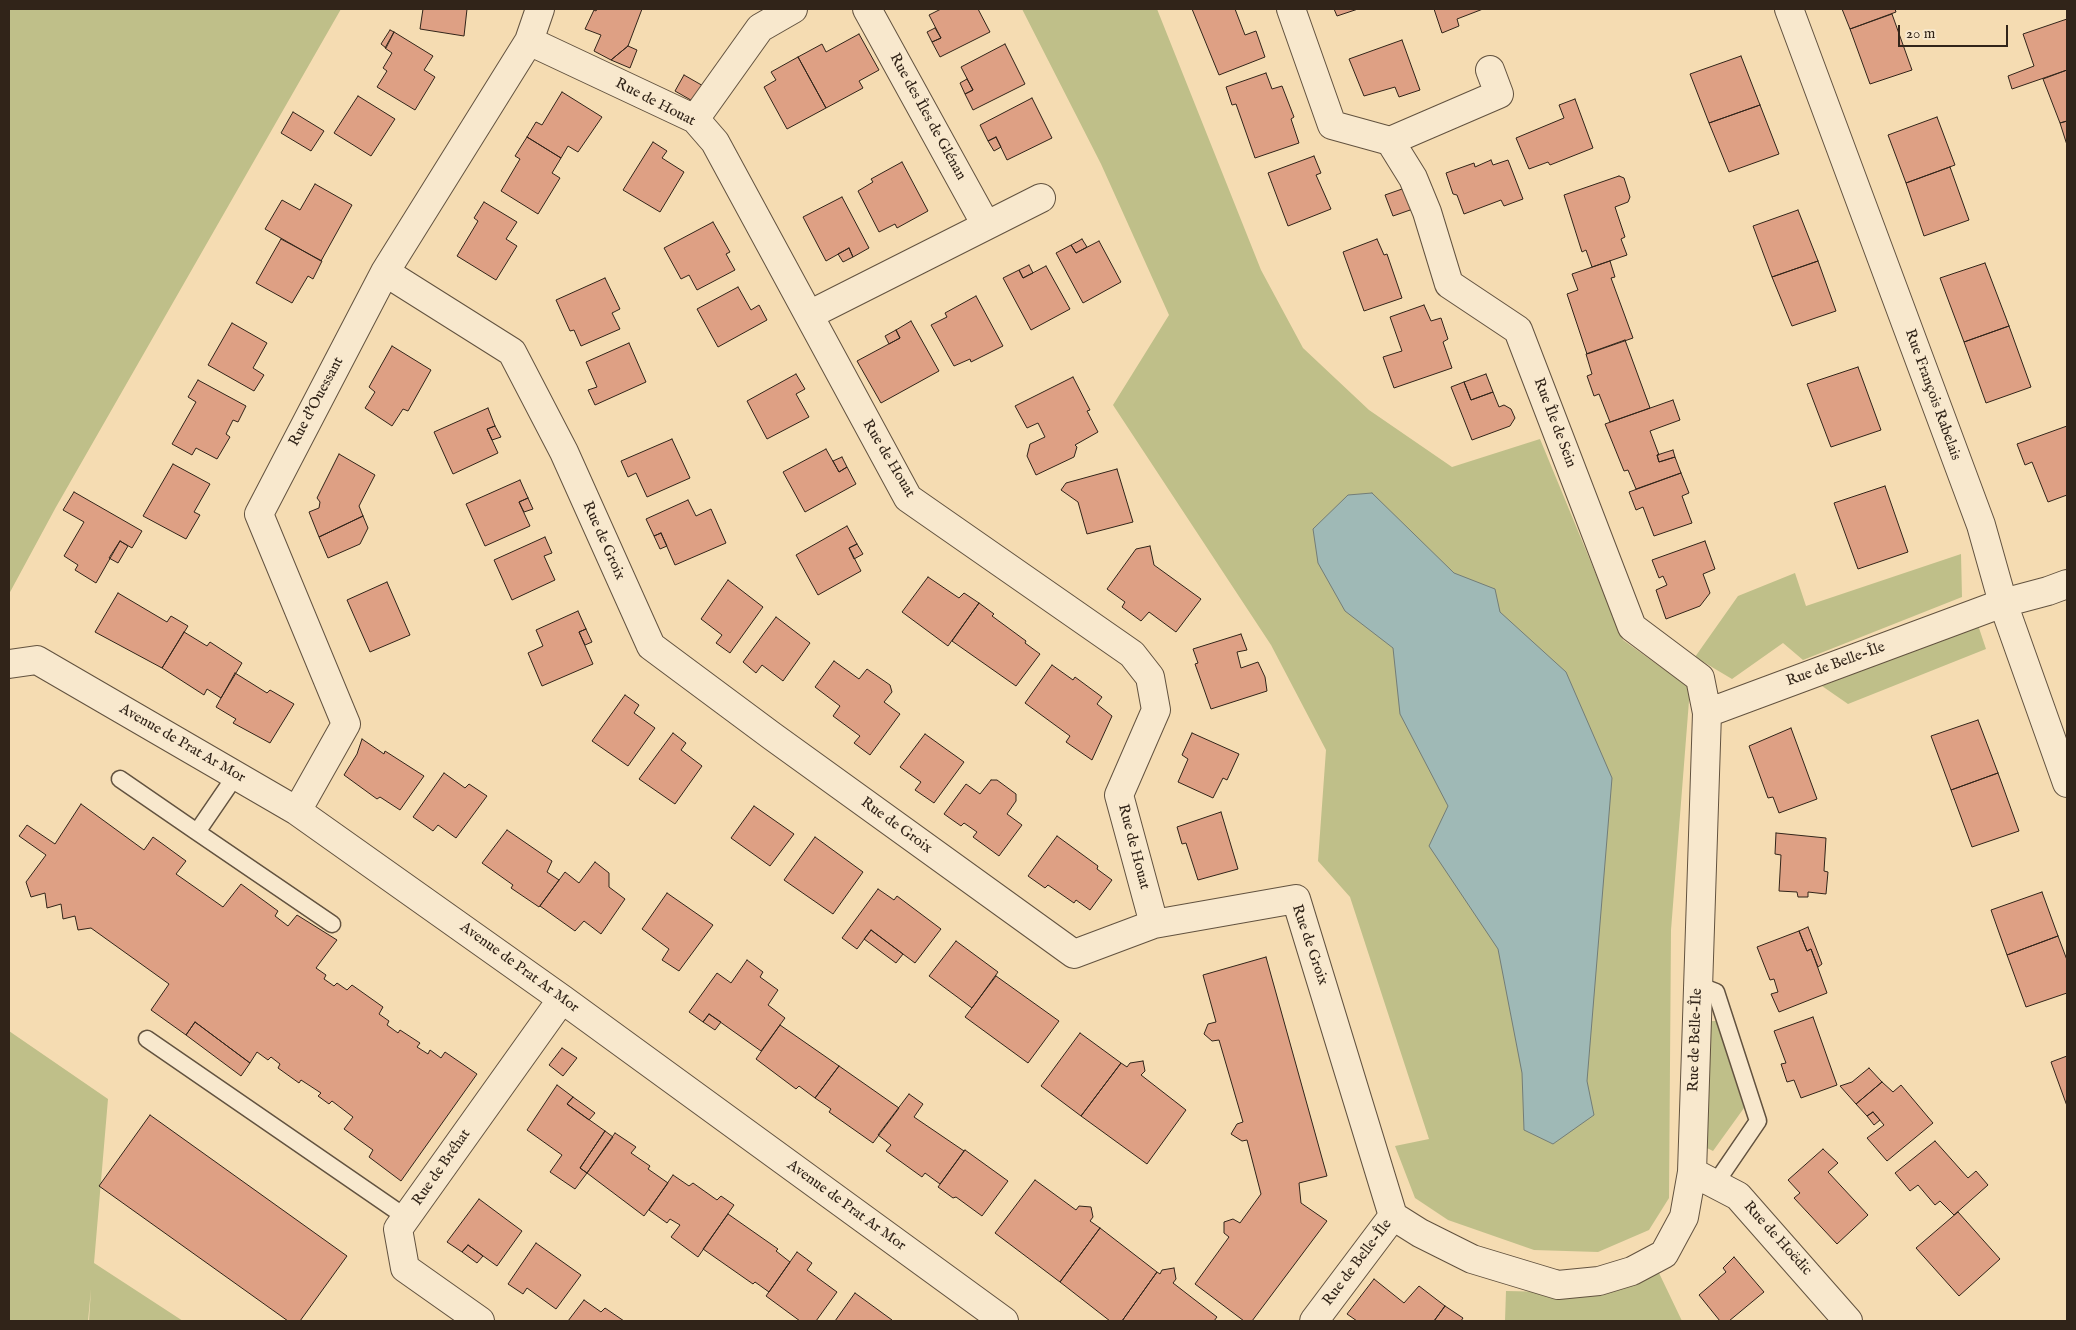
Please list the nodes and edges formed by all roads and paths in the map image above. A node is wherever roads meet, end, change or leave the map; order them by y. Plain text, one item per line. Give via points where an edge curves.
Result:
1 (540, 9) edge
2 (794, 9) edge
3 (867, 9) edge
4 (1291, 9) edge
5 (1789, 9) edge
6 (529, 41) junction
7 (1490, 70) dead end
8 (694, 119) junction
9 (1390, 141) junction
10 (1041, 198) dead end
11 (986, 225) junction
12 (385, 272) junction
13 (809, 315) junction
14 (2067, 584) edge
15 (2003, 603) junction
16 (9, 664) edge
17 (1708, 713) junction
18 (236, 775) junction
19 (120, 779) dead end
20 (2067, 783) edge
21 (297, 810) junction
22 (197, 832) junction
23 (332, 924) dead end
24 (1154, 924) junction
25 (1698, 985) junction
26 (562, 999) junction
27 (147, 1039) dead end
28 (1704, 1178) junction
29 (1393, 1216) junction
30 (407, 1218) junction
31 (480, 1321) edge
32 (1004, 1321) edge
33 (1314, 1321) edge
34 (1848, 1321) edge

1 - 6 street, Rue d'Ouessant
2 - 8 street via 760,28
3 - 11 street, Rue des Îles de Glénan
4 - 9 street via 1332,125
5 - 15 street, Rue François Rabelais via 1981,525
6 - 8 street, Rue de Houat
6 - 12 street, Rue d'Ouessant
7 - 9 street via 1499,94
8 - 13 street, Rue de Houat via 715,142
9 - 17 street, Rue Île de Sein via 1414,178 1449,284 1518,330 1632,627 1700,678
10 - 11 street
11 - 13 street
12 - 21 street, Rue d'Ouessant via 259,514 346,724
12 - 24 street, Rue de Groix via 512,352 564,452 650,646 1074,954
13 - 24 street, Rue de Houat via 908,498 1132,654 1150,677 1156,710 1119,795
14 - 15 street, Rue de Belle-Île
15 - 17 street, Rue de Belle-Île
15 - 20 street, Rue François Rabelais
16 - 18 street, Avenue de Prat Ar Mor via 37,660
17 - 25 street, Rue de Belle-Île
18 - 21 street, Avenue de Prat Ar Mor
18 - 22 lane
19 - 22 lane
21 - 26 street, Avenue de Prat Ar Mor
22 - 23 lane
24 - 29 street, Rue de Groix via 1296,899
25 - 28 street, Rue de Belle-Île
25 - 28 lane via 1716,992 1758,1121
26 - 30 street, Rue de Bréhat
26 - 32 street, Avenue de Prat Ar Mor
27 - 30 lane
28 - 29 street, Rue de Belle-Île via 1664,1254 1632,1271 1599,1281 1558,1285 1472,1259
28 - 34 street, Rue de Hoëdic via 1738,1196
29 - 33 street, Rue de Belle-Île
30 - 31 street, Rue de Bréhat via 398,1229 405,1268

